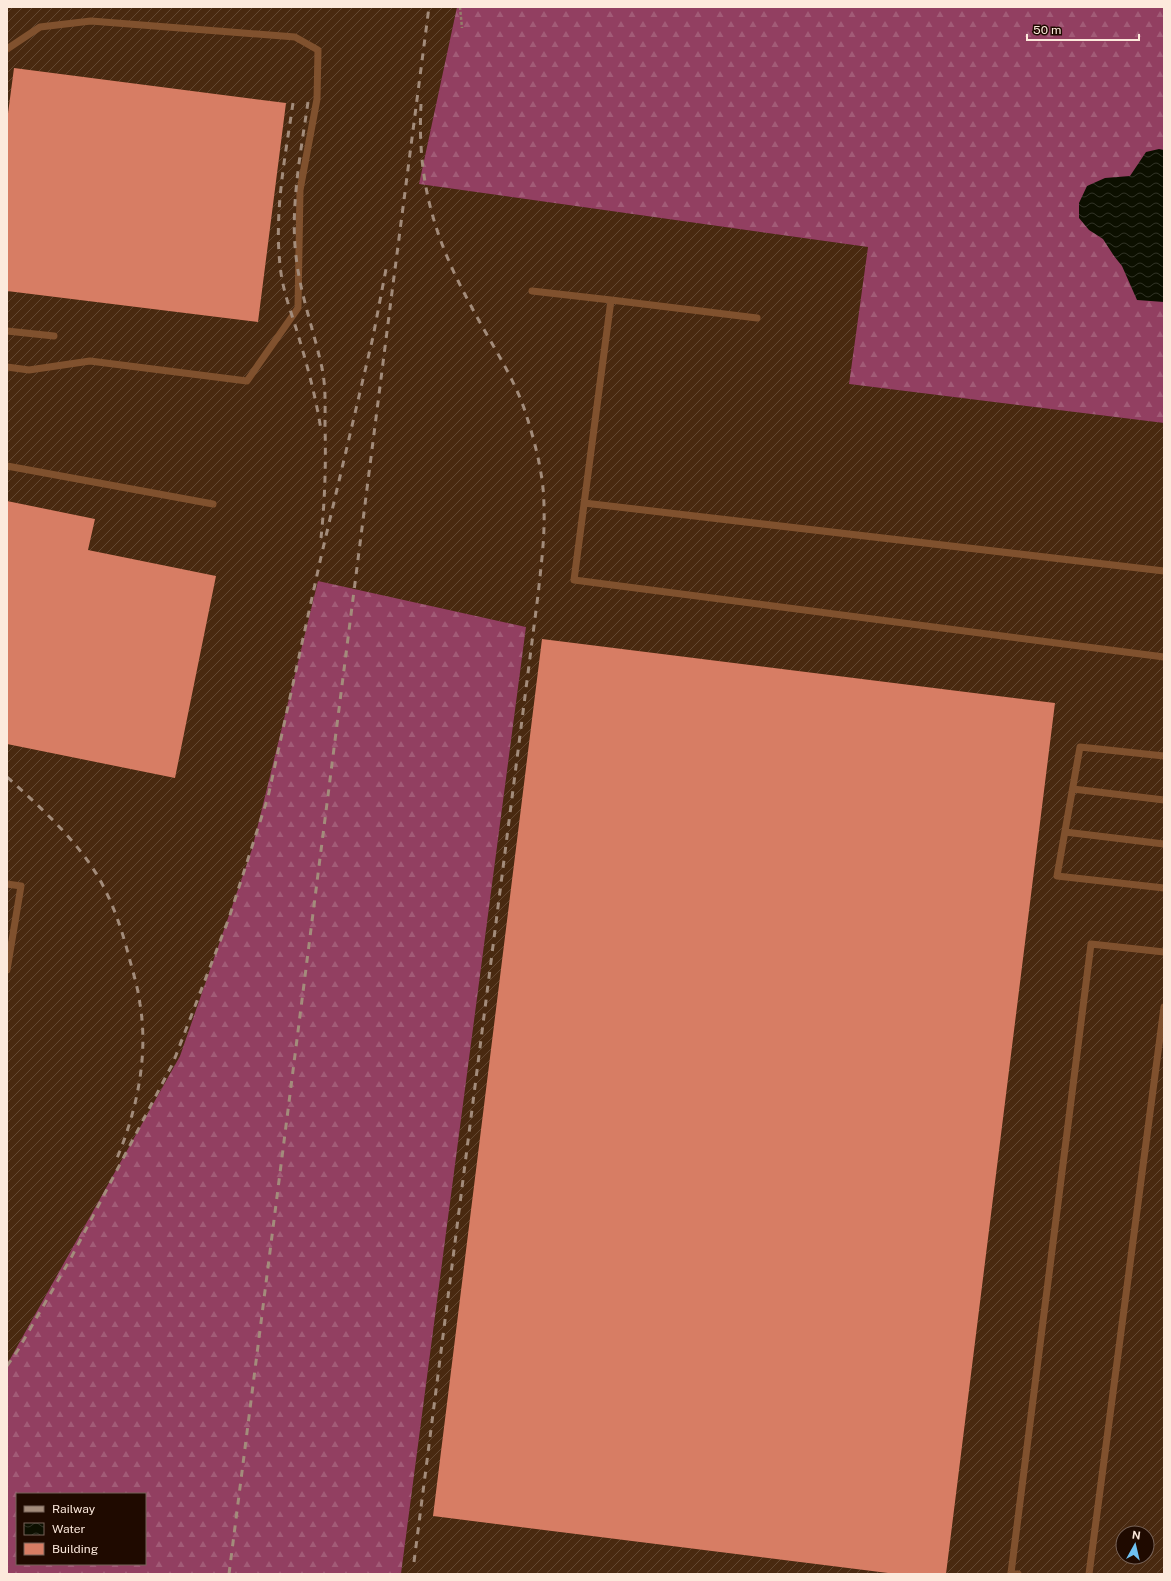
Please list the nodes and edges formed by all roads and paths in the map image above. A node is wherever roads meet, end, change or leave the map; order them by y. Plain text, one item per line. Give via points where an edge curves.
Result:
1 (460, 7) edge
2 (462, 28) dead end
3 (7, 49) edge
4 (532, 291) dead end
5 (611, 300) junction
6 (757, 318) dead end
7 (7, 331) edge
8 (54, 336) dead end
9 (7, 367) edge
10 (7, 466) edge
11 (584, 503) junction
12 (213, 504) dead end
13 (1164, 571) edge
14 (1164, 657) edge
15 (1164, 756) edge
16 (1072, 789) junction
17 (1164, 800) edge
18 (1065, 832) junction
19 (1164, 844) edge
20 (7, 884) edge
21 (1164, 888) edge
22 (1164, 952) edge
23 (7, 970) edge
24 (1164, 1007) edge
25 (1013, 1574) edge
26 (1089, 1574) edge

1 - 2 path
3 - 9 lane via 40,27 91,22 295,37 318,50 317,99 300,190 298,308 247,381 90,361 29,370
4 - 5 lane
5 - 6 lane
5 - 11 lane
7 - 8 lane
10 - 12 lane
11 - 13 lane
11 - 14 lane via 574,580
15 - 16 lane via 1080,747
16 - 17 lane
16 - 18 lane
18 - 19 lane
18 - 21 lane via 1058,876
20 - 23 lane via 21,886
22 - 25 lane via 1091,944
24 - 26 lane

